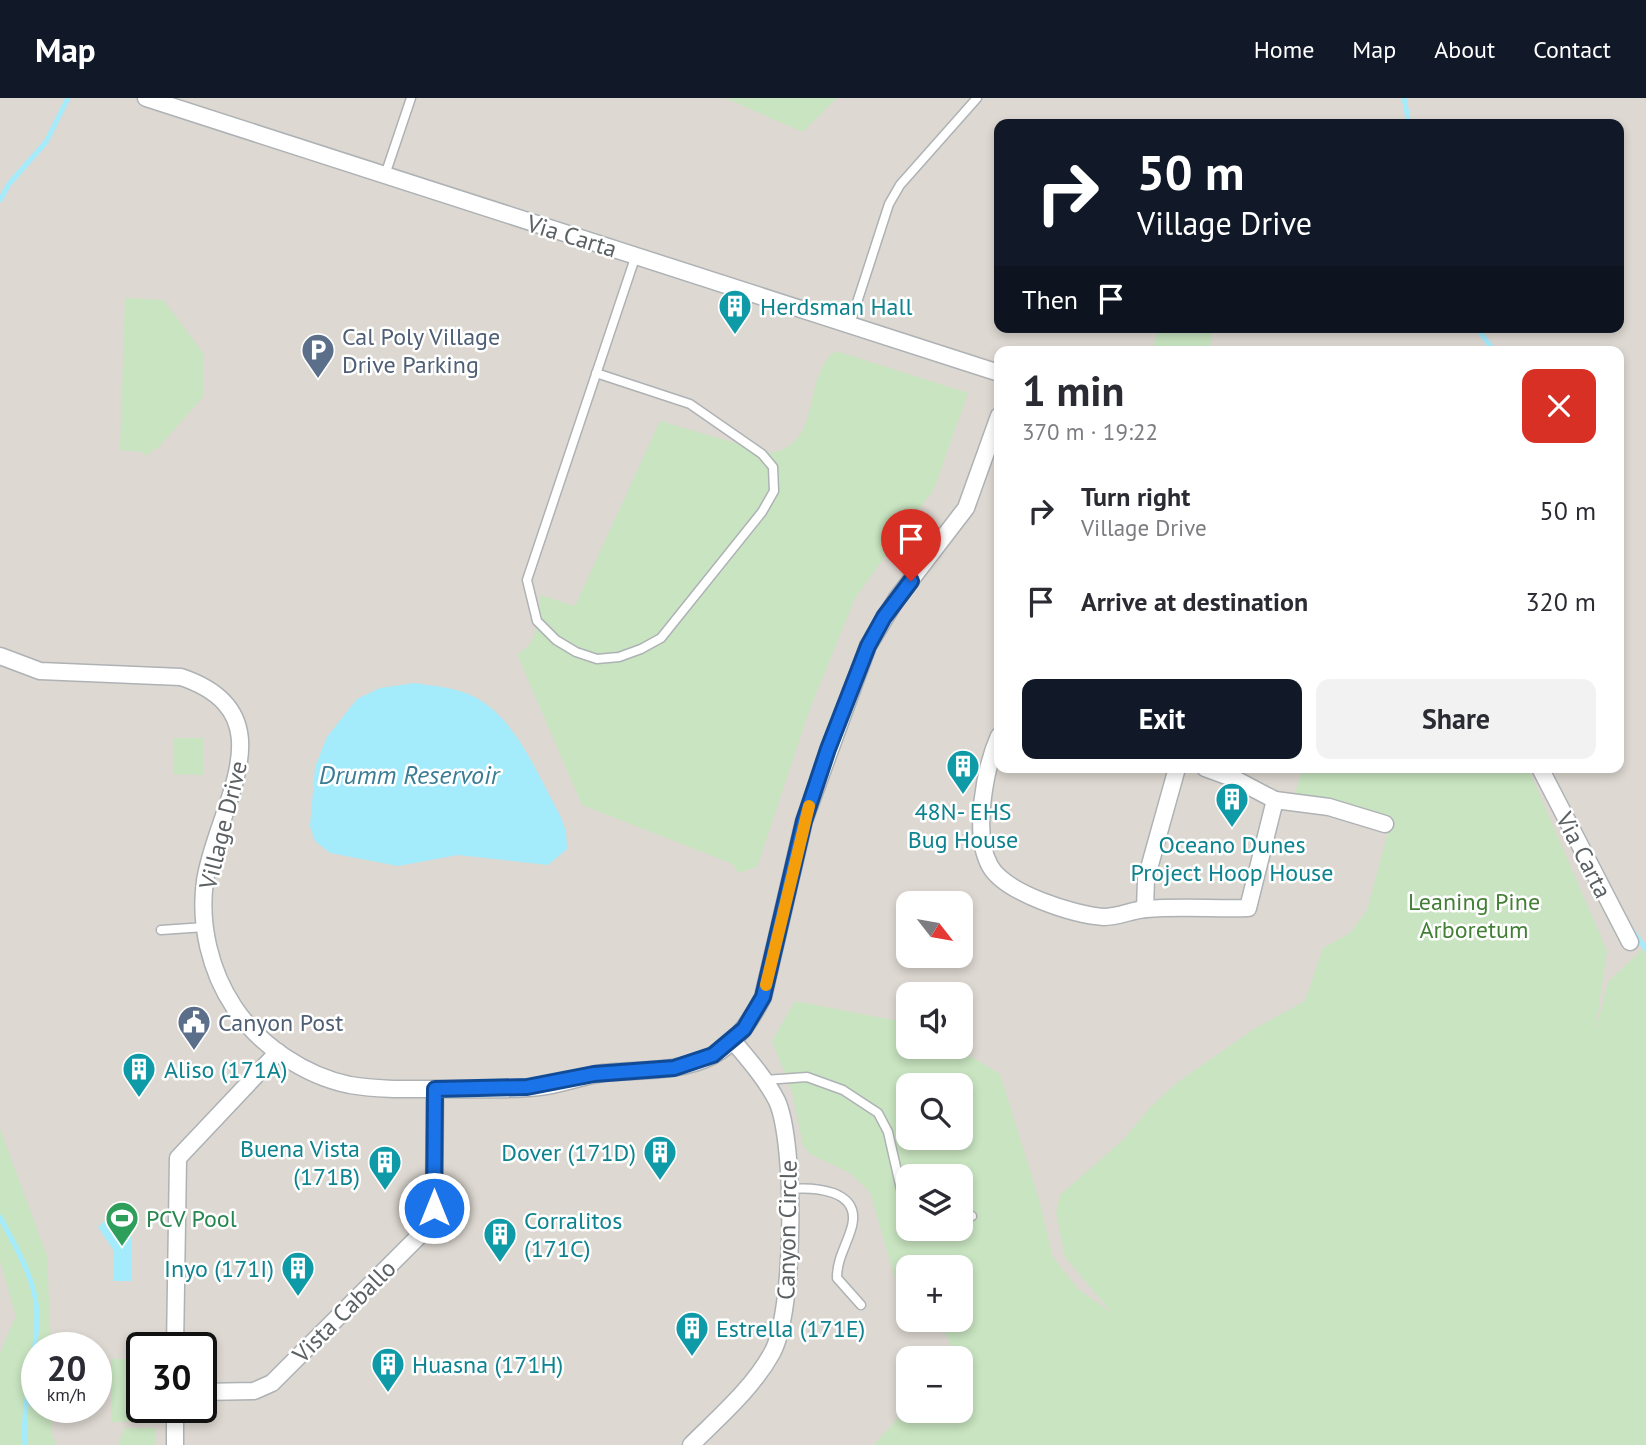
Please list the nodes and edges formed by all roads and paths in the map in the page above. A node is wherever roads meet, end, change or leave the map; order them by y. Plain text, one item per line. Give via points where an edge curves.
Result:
1 (146, 98) edge
2 (411, 98) edge
3 (977, 98) edge
4 (384, 176) junction
5 (636, 255) junction
6 (850, 324) junction
7 (994, 371) edge
8 (596, 373) junction
9 (994, 430) edge
10 (0, 656) edge
11 (994, 754) edge
12 (1176, 773) edge
13 (1219, 773) edge
14 (1543, 773) edge
15 (1275, 800) junction
16 (1385, 824) dead end
17 (1145, 909) junction
18 (205, 927) junction
19 (161, 930) dead end
20 (1630, 942) dead end
21 (733, 1041) junction
22 (278, 1052) junction
23 (762, 1080) junction
24 (435, 1089) junction
25 (896, 1167) edge
26 (788, 1189) junction
27 (861, 1305) dead end
28 (175, 1332) edge
29 (217, 1392) edge
30 (175, 1423) edge
31 (175, 1445) edge
32 (691, 1445) edge

1 - 4 street, Via Carta
2 - 4 lane
3 - 6 lane via 900,185 889,204
4 - 5 street, Via Carta
5 - 6 street, Via Carta
5 - 8 lane
6 - 7 street, Via Carta
8 - 8 lane via 690,404 762,454 773,467 774,491 661,638 619,657 597,659 576,652 537,621 527,580
9 - 21 street, Village Drive via 966,508 890,607 868,646 804,821 763,997
10 - 18 street, Village Drive via 40,671 181,677 206,687 226,705 239,729 242,749 206,879
11 - 17 street via 982,798 984,845 989,865 1003,883 1059,907 1106,917
12 - 17 street via 1146,879
13 - 15 street
14 - 20 street, Via Carta
15 - 16 street via 1329,807
15 - 17 street via 1248,908
18 - 19 lane
18 - 22 street, Village Drive via 213,963 234,1008
21 - 23 street, Canyon Circle
21 - 24 street, Village Drive via 713,1055 674,1068 594,1074 533,1087
22 - 24 street, Village Drive via 301,1067 349,1085
22 - 28 street via 178,1158
23 - 25 lane via 807,1077 842,1090 878,1113 888,1132
23 - 26 street, Canyon Circle via 776,1100 787,1133
24 - 29 street, Vista Caballo via 434,1208 422,1233 272,1383 254,1391
26 - 27 lane via 828,1190 847,1202 853,1213 852,1225 837,1262 837,1278
26 - 32 street, Canyon Circle via 790,1266 786,1306 773,1351 750,1385
30 - 31 street

